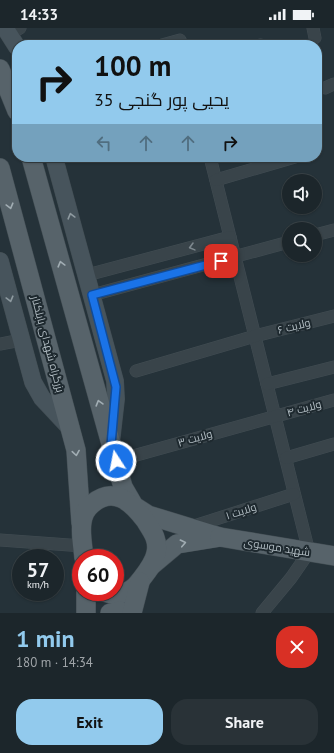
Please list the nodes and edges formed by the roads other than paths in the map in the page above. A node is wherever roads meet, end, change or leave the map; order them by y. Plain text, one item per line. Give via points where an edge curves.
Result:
1 (0, 68) edge
2 (12, 98) edge
3 (32, 162) edge
4 (55, 162) edge
5 (211, 162) edge
6 (278, 162) edge
7 (0, 168) edge
8 (216, 180) junction
9 (334, 230) edge
10 (322, 233) edge
11 (230, 237) junction
12 (282, 244) edge
13 (235, 258) junction
14 (0, 261) edge
15 (87, 275) junction
16 (68, 291) junction
17 (92, 295) junction
18 (334, 316) edge
19 (255, 336) junction
20 (21, 340) junction
21 (0, 344) edge
22 (334, 367) edge
23 (136, 371) dead end
24 (267, 384) junction
25 (334, 400) edge
26 (275, 416) junction
27 (71, 429) junction
28 (334, 444) edge
29 (113, 453) junction
30 (286, 458) junction
31 (294, 494) junction
32 (134, 506) junction
33 (81, 523) junction
34 (187, 528) junction
35 (220, 537) junction
36 (0, 540) edge
37 (83, 549) edge
38 (72, 550) edge
39 (324, 553) edge
40 (152, 564) junction
41 (140, 582) junction
42 (124, 592) edge
43 (86, 601) edge
44 (86, 613) edge
45 (110, 613) edge
46 (126, 613) edge
47 (132, 613) edge
48 (262, 613) edge

1 - 2 main road
16 -> 3 main road
15 -> 4 main road
5 - 8 street
6 - 8 street
7 -> 27 main road, بزرگراه شهدای بابلکنار
8 - 11 street
9 - 10 street
11 - 13 street
11 -> 15 street
12 - 13 street
13 - 17 street
13 - 19 street
14 -> 20 main road
15 - 16 main road
15 - 17 main road
16 - 17 main road
29 -> 16 main road
17 - 29 main road via 116,387
18 - 19 street, ولایت ۶
19 - 23 street, ولایت ۶
19 - 24 street
20 - 21 street
20 - 27 main road via 35,388
22 - 24 street
24 - 26 street
25 - 26 street, ولایت ۴
26 - 29 street, ولایت ۳
26 - 30 street
27 -> 33 main road, بزرگراه شهدای بابلکنار via 78,465
28 - 30 street
29 - 32 main road via 123,487
30 - 31 street
31 - 34 street, ولایت ۱
31 - 39 street
32 - 33 main road, شهید موسوی via 128,501 114,497 100,499 88,508
32 - 34 main road, شهید موسوی via 148,515
32 - 40 main road via 156,538 157,553
33 - 37 main road, بزرگراه شهدای بابلکنار
34 - 35 main road, شهید موسوی
35 - 39 main road, شهید موسوی
40 -> 35 main road, شهید موسوی via 176,544
36 - 38 street
39 - 48 street via 291,578
40 - 41 main road
41 - 42 main road
41 - 47 main road
43 - 44 main road
45 - 46 main road

